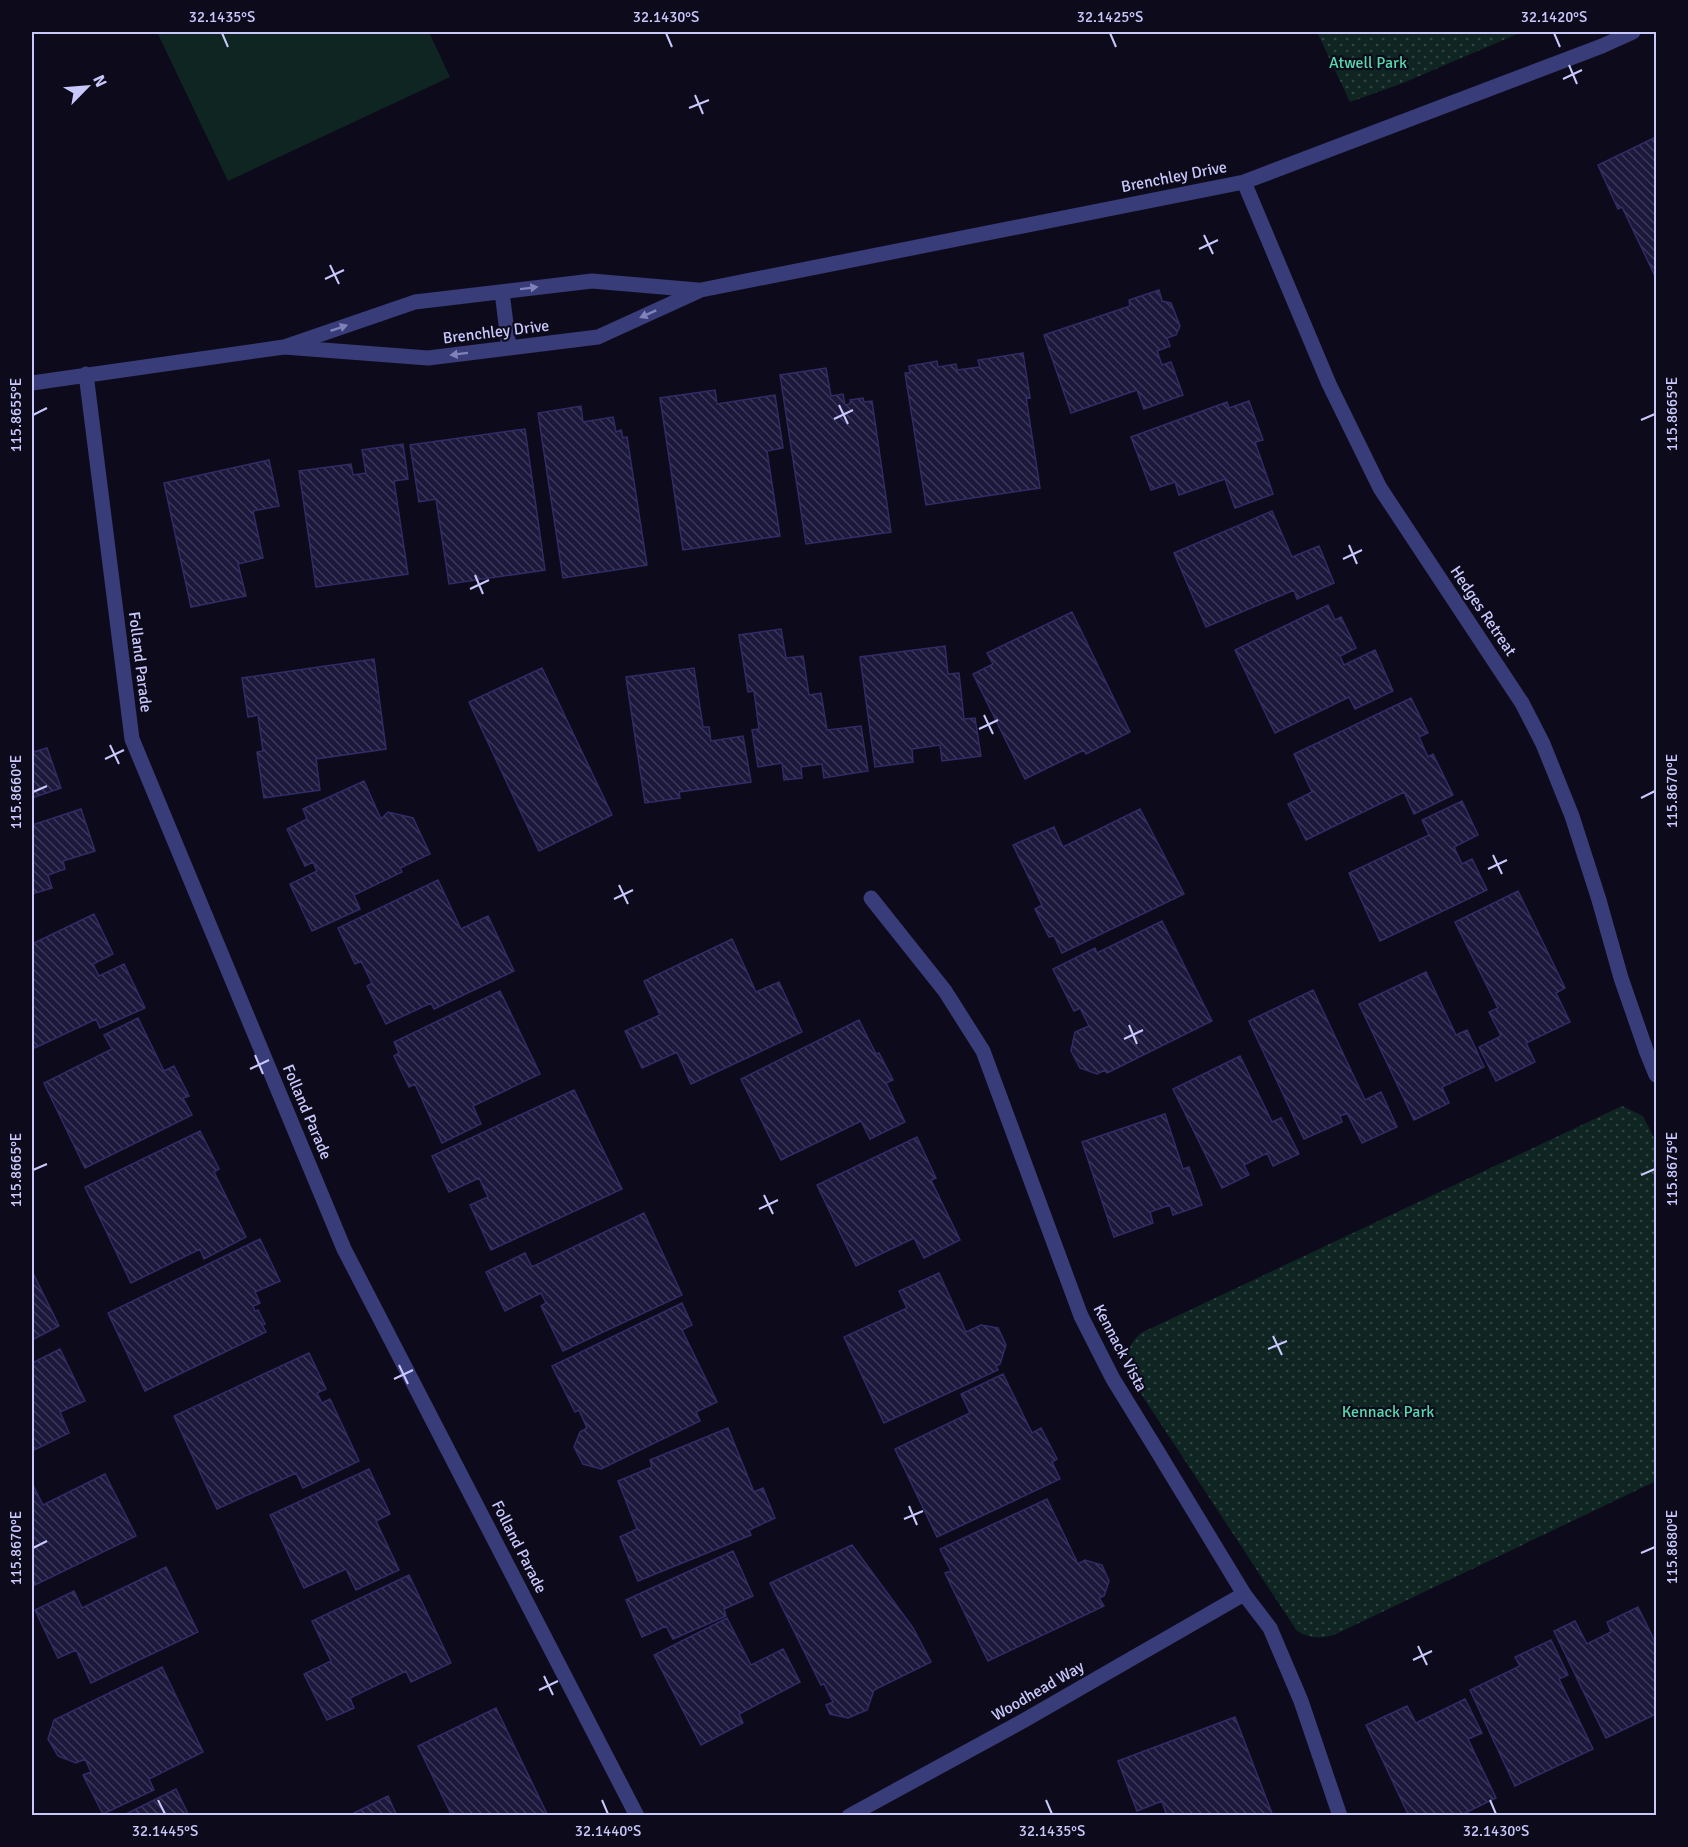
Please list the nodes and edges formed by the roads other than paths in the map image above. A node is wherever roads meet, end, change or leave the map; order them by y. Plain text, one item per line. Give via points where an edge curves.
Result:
1 (1633, 32) edge
2 (1244, 182) junction
3 (701, 290) junction
4 (502, 292) junction
5 (284, 347) junction
6 (509, 348) junction
7 (86, 374) junction
8 (32, 383) edge
9 (871, 898) dead end
10 (1656, 1075) edge
11 (1244, 1594) junction
12 (637, 1815) edge
13 (849, 1815) edge
14 (1340, 1815) edge

1 - 2 street, Brenchley Drive
2 - 3 street, Brenchley Drive
2 - 10 street, Hedges Retreat via 1329,384 1380,488 1522,703 1543,744 1572,816 1621,978
4 -> 3 street, Brenchley Drive via 592,281
3 -> 6 street, Brenchley Drive via 598,337
5 -> 4 street, Brenchley Drive via 415,302
4 - 6 street
6 -> 5 street, Brenchley Drive via 428,358
5 - 7 street, Brenchley Drive
7 - 8 street, Brenchley Drive
7 - 12 street, Folland Parade via 132,739 344,1249
9 - 11 street, Kennack Vista via 945,991 983,1051 1081,1316 1113,1379
11 - 13 street, Woodhead Way
11 - 14 street, Kennack Vista via 1269,1628 1301,1701

